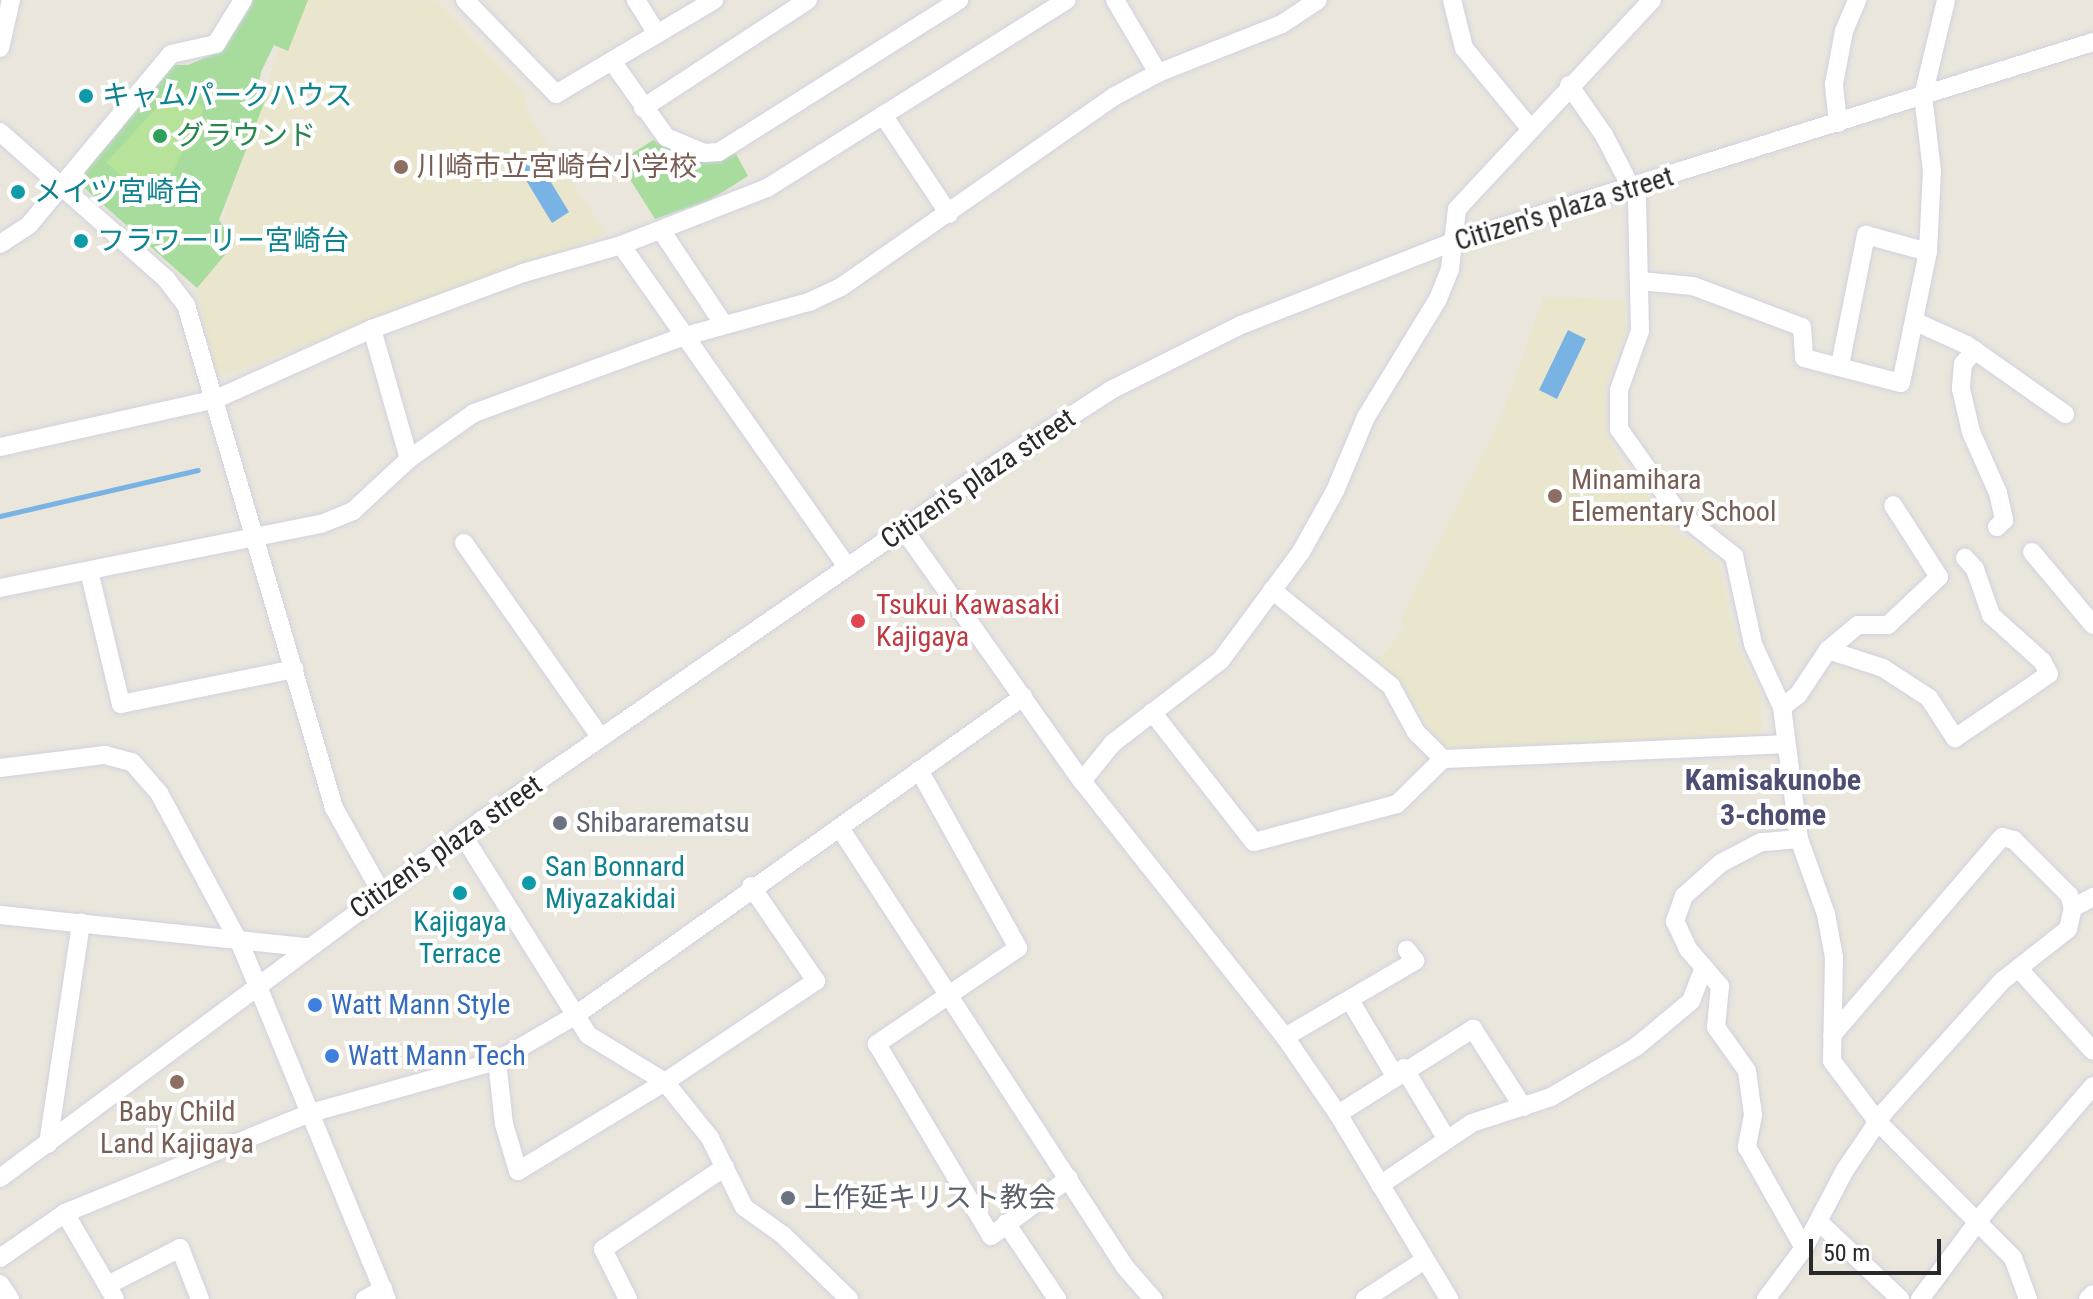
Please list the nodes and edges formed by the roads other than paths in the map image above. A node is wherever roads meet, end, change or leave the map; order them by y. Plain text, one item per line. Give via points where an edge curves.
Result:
1 (11, 0) edge
2 (243, 0) edge
3 (465, 0) edge
4 (636, 0) edge
5 (714, 0) edge
6 (808, 0) edge
7 (959, 0) edge
8 (1067, 0) edge
9 (1115, 0) edge
10 (1318, 0) edge
11 (1452, 0) edge
12 (1652, 0) edge
13 (1857, 0) edge
14 (1946, 0) edge
15 (657, 34) junction
16 (2093, 42) edge
17 (0, 48) edge
18 (614, 64) junction
19 (1158, 73) junction
20 (1569, 85) junction
21 (1923, 96) junction
22 (643, 108) junction
23 (883, 115) junction
24 (1838, 123) junction
25 (1530, 128) junction
26 (0, 132) edge
27 (1632, 186) junction
28 (61, 188) junction
29 (949, 214) junction
30 (661, 230) junction
31 (1450, 243) junction
32 (0, 244) edge
33 (621, 245) junction
34 (1928, 252) junction
35 (1640, 281) junction
36 (1914, 321) junction
37 (724, 325) junction
38 (372, 329) junction
39 (682, 337) junction
40 (1975, 350) junction
41 (1840, 365) junction
42 (216, 399) junction
43 (2065, 414) dead end
44 (0, 447) edge
45 (409, 459) junction
46 (1893, 505) dead end
47 (2005, 522) dead end
48 (904, 530) junction
49 (253, 539) junction
50 (464, 543) dead end
51 (2032, 552) dead end
52 (1965, 558) dead end
53 (847, 567) junction
54 (89, 571) junction
55 (0, 588) edge
56 (1272, 590) junction
57 (2093, 625) edge
58 (1828, 650) junction
59 (295, 669) junction
60 (1023, 697) junction
61 (1782, 707) junction
62 (1152, 712) junction
63 (601, 738) junction
64 (1786, 744) junction
65 (1443, 759) junction
66 (0, 768) edge
67 (919, 770) junction
68 (1082, 781) junction
69 (840, 828) junction
70 (462, 834) junction
71 (1799, 839) junction
72 (751, 886) junction
73 (381, 892) junction
74 (2093, 897) edge
75 (2073, 908) junction
76 (0, 915) edge
77 (81, 922) junction
78 (234, 936) junction
79 (307, 947) junction
80 (1407, 950) dead end
81 (1704, 967) junction
82 (2019, 969) junction
83 (257, 984) junction
84 (952, 994) junction
85 (1351, 1002) junction
86 (576, 1015) junction
87 (1832, 1035) junction
88 (1285, 1037) junction
89 (2093, 1051) edge
90 (497, 1061) junction
91 (1399, 1071) junction
92 (665, 1082) junction
93 (2093, 1086) edge
94 (1523, 1107) junction
95 (307, 1114) junction
96 (1338, 1114) junction
97 (1877, 1121) junction
98 (1446, 1138) junction
99 (48, 1144) junction
100 (725, 1167) junction
101 (0, 1178) edge
102 (1069, 1178) junction
103 (1380, 1185) junction
104 (65, 1213) junction
105 (1979, 1220) junction
106 (1819, 1222) junction
107 (1006, 1223) junction
108 (1804, 1248) junction
109 (0, 1258) edge
110 (1423, 1261) junction
111 (0, 1284) edge
112 (111, 1292) edge
113 (385, 1294) edge
114 (2093, 1294) edge
115 (10, 1299) edge
116 (200, 1299) edge
117 (365, 1299) edge
118 (628, 1299) edge
119 (849, 1299) edge
120 (1057, 1299) edge
121 (1153, 1299) edge
122 (1365, 1299) edge
123 (1449, 1299) edge
124 (1766, 1299) edge
125 (1900, 1299) edge
126 (1920, 1299) edge
127 (2028, 1299) edge
128 (2088, 1299) edge

1 - 17 street
2 - 28 street via 216,44 171,54
3 - 18 street via 556,94
4 - 15 street
5 - 15 street
6 - 22 street
7 - 22 street via 719,152 704,153 666,137
8 - 23 street
9 - 19 street
10 - 19 street via 1282,24
11 - 25 street via 1464,48
12 - 20 street
13 - 24 street via 1844,31 1834,84
14 - 21 street
15 - 18 street
16 - 21 street, Citizen's plaza street
18 - 22 street
19 - 29 street via 1100,106
20 - 25 street
20 - 27 street
21 - 24 street, Citizen's plaza street
21 - 34 street via 1932,171
23 - 29 street
23 - 30 street via 767,188
24 - 27 street, Citizen's plaza street
25 - 31 street via 1464,198
26 - 28 street
27 - 31 street, Citizen's plaza street
27 - 35 street via 1639,215
28 - 32 street via 29,225
28 - 42 street via 173,288 198,335
29 - 37 street via 827,295
30 - 33 street
30 - 37 street
31 - 48 street, Citizen's plaza street via 1241,325 1113,389
31 - 56 street via 1450,269 1432,312 1366,417 1335,491 1301,552
33 - 38 street via 523,273
33 - 39 street
34 - 36 street
34 - 41 street via 1866,235
35 - 41 street via 1693,286 1802,327 1804,358
35 - 61 street via 1640,331 1619,390 1619,429 1677,511 1734,556 1753,644
36 - 40 street
36 - 41 street via 1901,383
37 - 39 street
38 - 42 street
38 - 45 street
39 - 45 street via 474,413
39 - 53 street
40 - 43 street
40 - 47 street via 1963,364 1963,401
42 - 44 street
42 - 49 street
45 - 49 street via 353,511
46 - 58 street via 1939,577 1888,625 1858,625
48 - 53 street, Citizen's plaza street
48 - 60 street
49 - 54 street
49 - 59 street
50 - 63 street
51 - 57 street
52 - 58 street via 1975,569 1991,615 2042,661 2049,674 1955,738 1929,698 1883,668
53 - 63 street, Citizen's plaza street
54 - 55 street
54 - 59 street via 121,704
56 - 62 street via 1221,660
56 - 65 street via 1391,686 1416,732
58 - 61 street via 1798,695
59 - 73 street via 334,808
60 - 67 street
60 - 68 street
61 - 64 street
62 - 65 street via 1254,842 1397,804
62 - 68 street via 1113,743
63 - 70 street, Citizen's plaza street
64 - 65 street
64 - 71 street
66 - 78 street via 105,755 132,762 159,793
67 - 69 street
67 - 84 street via 1018,948
68 - 88 street
69 - 72 street
69 - 84 street
70 - 73 street, Citizen's plaza street
70 - 86 street
71 - 81 street via 1745,848 1684,896 1675,921
71 - 87 street via 1826,914 1834,957
72 - 86 street
72 - 92 street via 816,981
73 - 79 street, Citizen's plaza street
74 - 75 street
75 - 82 street via 2068,929 2057,942
75 - 87 street via 2069,895 2025,851 2002,837
76 - 77 street
77 - 78 street
77 - 99 street
78 - 79 street
78 - 83 street
79 - 83 street, Citizen's plaza street
80 - 85 street via 1415,961
81 - 94 street via 1691,1001 1636,1047 1591,1076
81 - 108 street via 1720,986 1716,1027 1747,1071 1753,1115 1747,1147
82 - 89 street
82 - 97 street via 1958,1027
83 - 95 street
83 - 99 street, Citizen's plaza street
84 - 102 street
84 - 107 street via 877,1044 991,1236
85 - 88 street
85 - 91 street
86 - 90 street
86 - 92 street via 588,1035
87 - 97 street via 1832,1061
88 - 96 street
90 - 92 street via 504,1124 518,1171
90 - 95 street
91 - 94 street via 1473,1029
91 - 96 street
91 - 98 street
92 - 100 street via 710,1138
93 - 105 street
94 - 98 street via 1472,1123
95 - 104 street
95 - 113 street
96 - 103 street
97 - 105 street
97 - 106 street
98 - 103 street
99 - 101 street, Citizen's plaza street
100 - 118 street via 603,1249
100 - 119 street via 744,1207 783,1235
102 - 107 street
102 - 121 street via 1125,1267
103 - 110 street
104 - 109 street
104 - 112 street
105 - 126 street
105 - 127 street via 2013,1258
106 - 108 street
106 - 125 street
107 - 120 street
108 - 124 street
110 - 122 street
110 - 123 street
111 - 115 street
112 - 116 street via 180,1248
113 - 117 street
114 - 128 street

